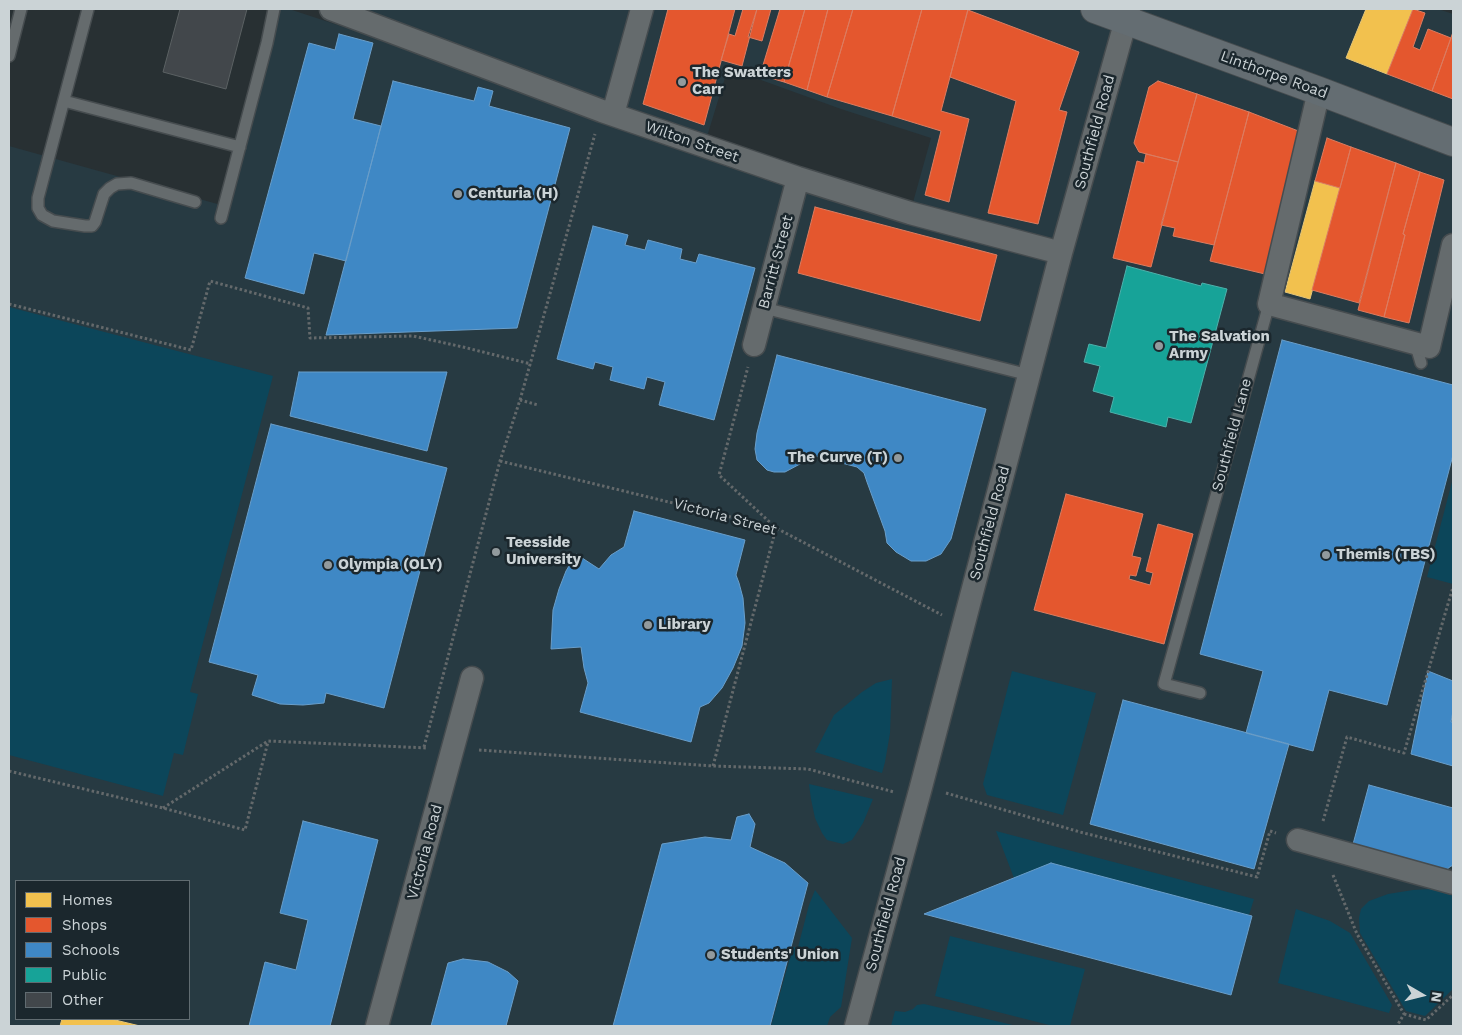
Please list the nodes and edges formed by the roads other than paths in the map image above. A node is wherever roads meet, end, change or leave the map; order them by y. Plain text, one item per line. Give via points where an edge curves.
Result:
1 (21, 9) edge
2 (88, 9) edge
3 (274, 9) edge
4 (331, 9) edge
5 (642, 9) edge
6 (1095, 9) edge
7 (1128, 14) edge
8 (9, 56) edge
9 (1319, 91) junction
10 (64, 102) junction
11 (607, 112) junction
12 (1453, 142) edge
13 (240, 147) junction
14 (798, 178) junction
15 (195, 202) dead end
16 (221, 218) dead end
17 (1453, 245) edge
18 (1061, 253) junction
19 (1450, 275) edge
20 (1268, 304) junction
21 (764, 308) junction
22 (754, 345) road end
23 (1029, 375) junction
24 (472, 678) dead end
25 (1200, 693) dead end
26 (1312, 844) road end
27 (1453, 883) edge
28 (377, 1026) edge
29 (856, 1026) edge

1 - 8 lane
2 - 10 lane
3 - 13 lane
4 - 11 street, Wilton Street
5 - 11 street
6 - 7 main road, Linthorpe Road
7 - 9 main road, Linthorpe Road
7 - 18 street, Southfield Road
9 - 12 main road, Linthorpe Road
9 - 20 street, Southfield Lane
10 - 13 lane
10 - 15 lane via 38,198 42,215 53,221 92,226 104,194 117,184 131,183
11 - 14 street, Wilton Street
13 - 16 lane
14 - 18 street, Wilton Street via 910,213
14 - 21 street, Barritt Street
17 - 19 street
18 - 23 street, Southfield Road
19 - 20 street via 1422,351
20 - 25 lane, Southfield Lane via 1164,684
21 - 22 street, Barritt Street
21 - 23 lane
23 - 29 street, Southfield Road
24 - 28 street, Victoria Road
26 - 27 street

